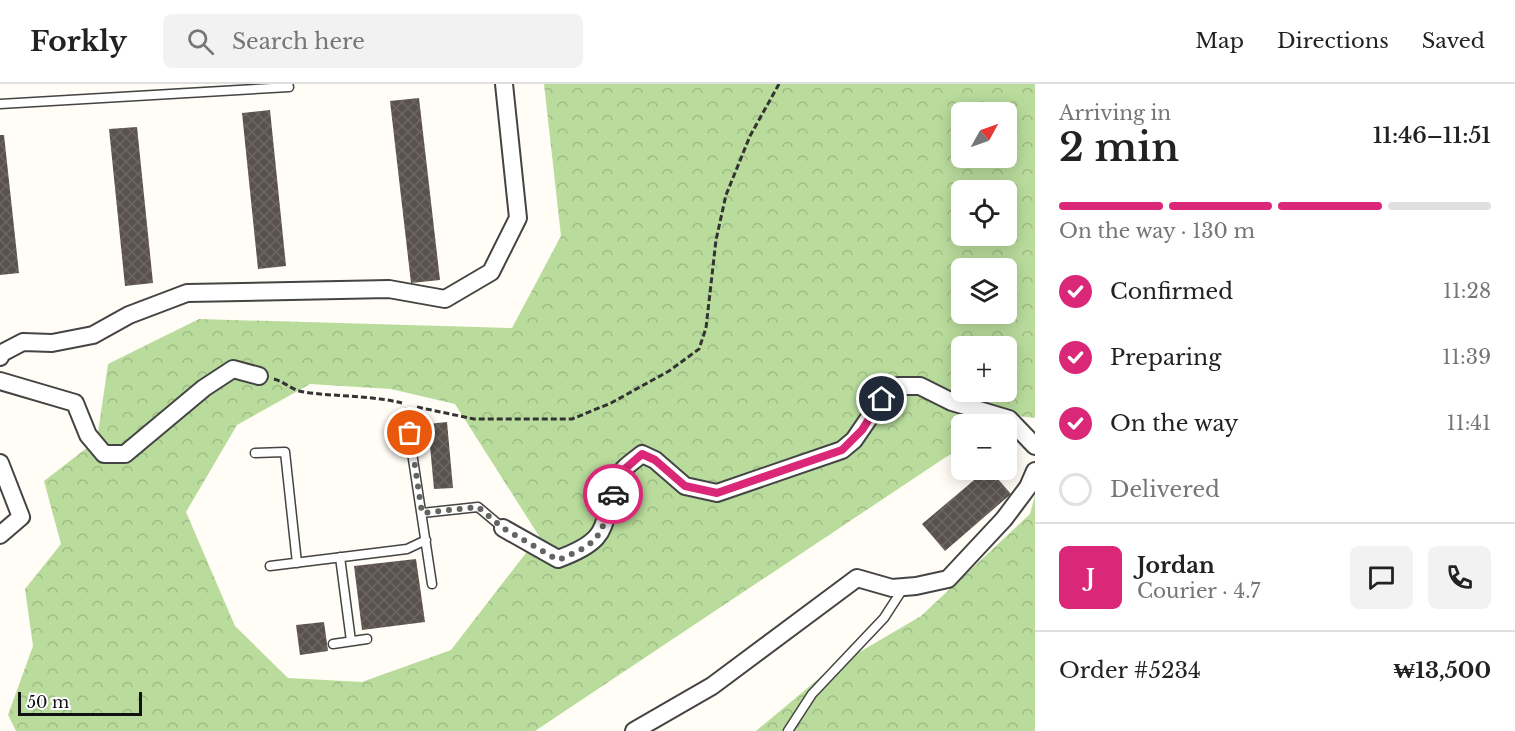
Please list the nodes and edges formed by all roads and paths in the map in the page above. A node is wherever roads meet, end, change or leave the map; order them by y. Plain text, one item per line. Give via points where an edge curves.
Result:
1 (288, 84) edge
2 (504, 84) edge
3 (779, 84) edge
4 (0, 104) edge
5 (0, 357) edge
6 (259, 376) joint
7 (0, 381) edge
8 (406, 412) dead end
9 (1035, 446) edge
10 (255, 453) dead end
11 (0, 463) edge
12 (1035, 471) edge
13 (422, 513) junction
14 (503, 528) joint
15 (0, 535) edge
16 (426, 540) junction
17 (340, 557) junction
18 (297, 563) junction
19 (270, 566) dead end
20 (432, 584) dead end
21 (904, 587) junction
22 (367, 639) dead end
23 (351, 641) junction
24 (333, 644) dead end
25 (634, 731) edge
26 (788, 731) edge

1 - 4 lane via 289,87
2 - 5 street via 518,218 491,272 445,299 389,289 187,293 129,315 93,335 52,343 23,342
3 - 6 path via 750,136 726,195 716,240 704,339 699,349 669,371 592,412 555,420 453,416 385,399 301,392 283,381
6 - 7 street via 233,369 204,388 125,454 104,454 88,435 75,403
8 - 13 lane
9 - 14 street via 1009,419 952,402 920,386 898,386 882,399 865,427 842,450 717,493 685,486 642,454 619,474 604,530 583,550 558,560
10 - 18 lane via 285,452
11 - 15 street via 21,517
12 - 21 street via 1004,519 948,579
13 - 14 lane via 478,507
13 - 16 lane
16 - 17 lane via 407,549
16 - 20 lane
17 - 18 lane
17 - 23 lane
18 - 19 lane
21 - 25 street via 857,579 712,687
21 - 26 lane via 884,618 812,694
22 - 23 lane
23 - 24 lane

